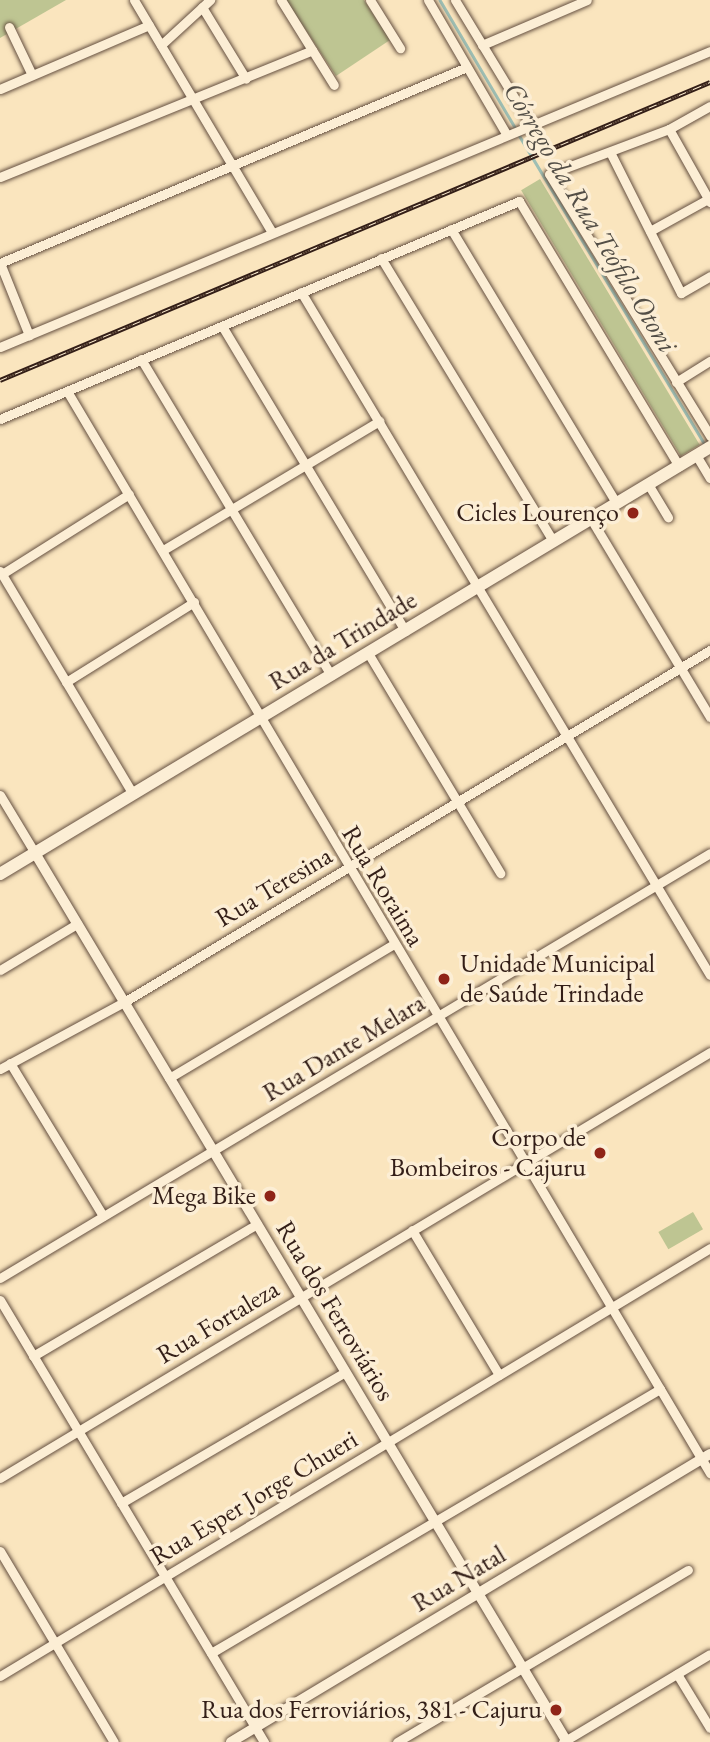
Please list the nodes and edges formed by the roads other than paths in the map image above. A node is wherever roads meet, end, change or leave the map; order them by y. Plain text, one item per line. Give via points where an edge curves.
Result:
1 (134, 0) edge
2 (210, 0) edge
3 (281, 0) edge
4 (370, 0) edge
5 (428, 0) edge
6 (455, 0) edge
7 (587, 0) edge
8 (202, 8) junction
9 (149, 25) junction
10 (9, 27) dead end
11 (161, 45) junction
12 (482, 45) junction
13 (400, 48) dead end
14 (312, 50) junction
15 (710, 51) edge
16 (467, 66) junction
17 (32, 75) junction
18 (246, 79) junction
19 (184, 84) junction
20 (334, 85) dead end
21 (0, 89) edge
22 (179, 101) junction
23 (194, 101) junction
24 (710, 106) edge
25 (528, 126) junction
26 (668, 129) junction
27 (510, 134) junction
28 (610, 152) junction
29 (232, 165) junction
30 (0, 177) edge
31 (709, 200) edge
32 (451, 229) junction
33 (650, 231) junction
34 (272, 232) junction
35 (381, 258) junction
36 (0, 263) edge
37 (710, 276) edge
38 (301, 292) junction
39 (222, 326) junction
40 (29, 335) junction
41 (0, 347) edge
42 (141, 359) junction
43 (710, 361) edge
44 (676, 382) junction
45 (67, 391) junction
46 (0, 419) edge
47 (379, 421) junction
48 (710, 436) edge
49 (710, 447) edge
50 (696, 455) junction
51 (305, 465) junction
52 (679, 466) junction
53 (710, 478) edge
54 (648, 484) junction
55 (129, 494) junction
56 (616, 503) junction
57 (231, 509) junction
58 (668, 517) dead end
59 (591, 519) junction
60 (553, 541) junction
61 (163, 550) junction
62 (1, 573) edge
63 (478, 587) junction
64 (194, 602) junction
65 (405, 631) junction
66 (710, 650) edge
67 (368, 653) junction
68 (680, 668) junction
69 (331, 675) junction
70 (66, 682) junction
71 (710, 717) edge
72 (259, 718) junction
73 (567, 736) junction
74 (132, 794) junction
75 (0, 795) edge
76 (457, 802) junction
77 (35, 853) junction
78 (710, 853) edge
79 (348, 867) junction
80 (500, 873) dead end
81 (0, 874) edge
82 (657, 885) junction
83 (77, 924) junction
84 (394, 944) junction
85 (0, 970) edge
86 (710, 975) edge
87 (124, 1002) junction
88 (437, 1017) junction
89 (710, 1052) edge
90 (10, 1063) junction
91 (0, 1069) edge
92 (169, 1078) junction
93 (213, 1151) junction
94 (525, 1163) junction
95 (103, 1216) junction
96 (257, 1224) junction
97 (412, 1230) junction
98 (710, 1248) edge
99 (0, 1278) edge
100 (301, 1297) junction
101 (0, 1300) edge
102 (611, 1308) junction
103 (33, 1356) junction
104 (345, 1373) junction
105 (499, 1376) junction
106 (660, 1389) junction
107 (78, 1431) junction
108 (388, 1443) junction
109 (706, 1457) edge
110 (710, 1473) edge
111 (0, 1478) edge
112 (121, 1503) junction
113 (434, 1521) junction
114 (0, 1551) edge
115 (688, 1570) dead end
116 (165, 1577) junction
117 (478, 1594) junction
118 (55, 1643) junction
119 (211, 1653) junction
120 (710, 1654) edge
121 (522, 1667) junction
122 (677, 1674) junction
123 (0, 1676) edge
124 (256, 1728) junction
125 (710, 1728) edge
126 (565, 1741) edge
127 (114, 1742) edge
128 (232, 1742) edge
129 (264, 1742) edge
130 (397, 1742) edge

1 - 9 street
2 - 8 street
3 - 14 street
4 - 13 street
5 - 16 street
6 - 12 street
7 - 12 street
8 - 11 street
8 - 18 street
9 - 11 street
9 - 17 street
10 - 17 street
11 - 19 street
12 - 25 street
14 - 18 street
14 - 20 street
15 - 25 street
16 - 27 street
16 - 29 street
17 - 21 street
18 - 23 street
19 - 22 street
19 - 23 street
22 - 23 street
22 - 30 street
23 - 29 street
24 - 26 street
25 - 27 street
26 - 28 street
26 - 31 street
27 - 34 street
28 - 33 street
28 - 44 street via 549,174
29 - 34 street
29 - 36 street
31 - 33 street
32 - 35 street
32 - 52 street via 519,201
32 - 56 street
33 - 37 street via 681,293
34 - 40 street
35 - 38 street
35 - 60 street
36 - 40 street
38 - 39 street
38 - 47 street
39 - 42 street
39 - 51 street
40 - 41 street
42 - 45 street
42 - 57 street
43 - 44 street
44 - 48 street
45 - 46 street
45 - 55 street, Rua Roraima
47 - 51 street
47 - 63 street
49 - 50 main road, Rua da Trindade
50 - 52 main road, Rua da Trindade
50 - 53 street
51 - 57 street
51 - 65 street
52 - 54 main road, Rua da Trindade
54 - 56 main road, Rua da Trindade
54 - 58 street
55 - 61 street, Rua Roraima
55 - 62 street
56 - 59 main road, Rua da Trindade
57 - 61 street
57 - 69 street
59 - 60 main road, Rua da Trindade
59 - 68 street
60 - 63 main road, Rua da Trindade
61 - 64 street, Rua Roraima
62 - 70 street
63 - 65 main road, Rua da Trindade
63 - 73 street
64 - 70 street
64 - 72 street, Rua Roraima
65 - 67 main road, Rua da Trindade
66 - 68 street, Rua Teresina
67 - 69 main road, Rua da Trindade
67 - 76 street
68 - 71 street
68 - 73 street, Rua Teresina
69 - 72 main road, Rua da Trindade
70 - 74 street
72 - 74 main road, Rua da Trindade
72 - 79 street, Rua Roraima
73 - 76 street, Rua Teresina
73 - 82 street
74 - 77 main road, Rua da Trindade
75 - 77 street, Rua dos Ferroviários
76 - 79 street, Rua Teresina
76 - 80 street
77 - 81 main road, Rua da Trindade
77 - 83 street, Rua dos Ferroviários
78 - 82 street, Rua Dante Melara
79 - 84 street, Rua Roraima
79 - 87 street, Rua Teresina
82 - 86 street
82 - 88 street, Rua Dante Melara
83 - 85 street
83 - 87 street, Rua dos Ferroviários
84 - 88 street, Rua Roraima
84 - 92 street
87 - 90 street, Rua Teresina
87 - 92 street, Rua dos Ferroviários
88 - 93 street, Rua Dante Melara
88 - 94 street, Rua Roraima
89 - 94 street, Rua Fortaleza
90 - 91 street, Rua Teresina
90 - 95 street
92 - 93 street, Rua dos Ferroviários
93 - 95 street, Rua Dante Melara
93 - 96 street, Rua dos Ferroviários
94 - 97 street, Rua Fortaleza
94 - 102 street, Rua Roraima
95 - 99 street, Rua Dante Melara
96 - 100 street, Rua dos Ferroviários
96 - 103 street
97 - 100 street, Rua Fortaleza
97 - 105 street
98 - 102 street, Rua Esper Jorge Chueri
100 - 104 street, Rua dos Ferroviários
100 - 107 street, Rua Fortaleza
101 - 103 street
102 - 105 street, Rua Esper Jorge Chueri
102 - 106 street, Rua Roraima
103 - 107 street
104 - 108 street, Rua dos Ferroviários
104 - 112 street
105 - 108 street, Rua Esper Jorge Chueri
106 - 109 street, Rua Roraima
106 - 113 street
107 - 111 street, Rua Fortaleza
107 - 112 street
108 - 113 street, Rua dos Ferroviários
108 - 116 street, Rua Esper Jorge Chueri
109 - 110 street, Rua Roraima
109 - 117 street, Rua Natal
112 - 116 street
113 - 117 street, Rua dos Ferroviários
113 - 119 street
114 - 118 street
115 - 121 street
116 - 118 street, Rua Esper Jorge Chueri
116 - 119 street
117 - 121 street, Rua dos Ferroviários
117 - 124 street, Rua Natal
118 - 123 street, Rua Esper Jorge Chueri
118 - 127 street
119 - 124 street
120 - 122 street
121 - 126 street, Rua dos Ferroviários
121 - 130 street
122 - 125 street
122 - 126 street
124 - 128 street, Rua Natal
124 - 129 street

